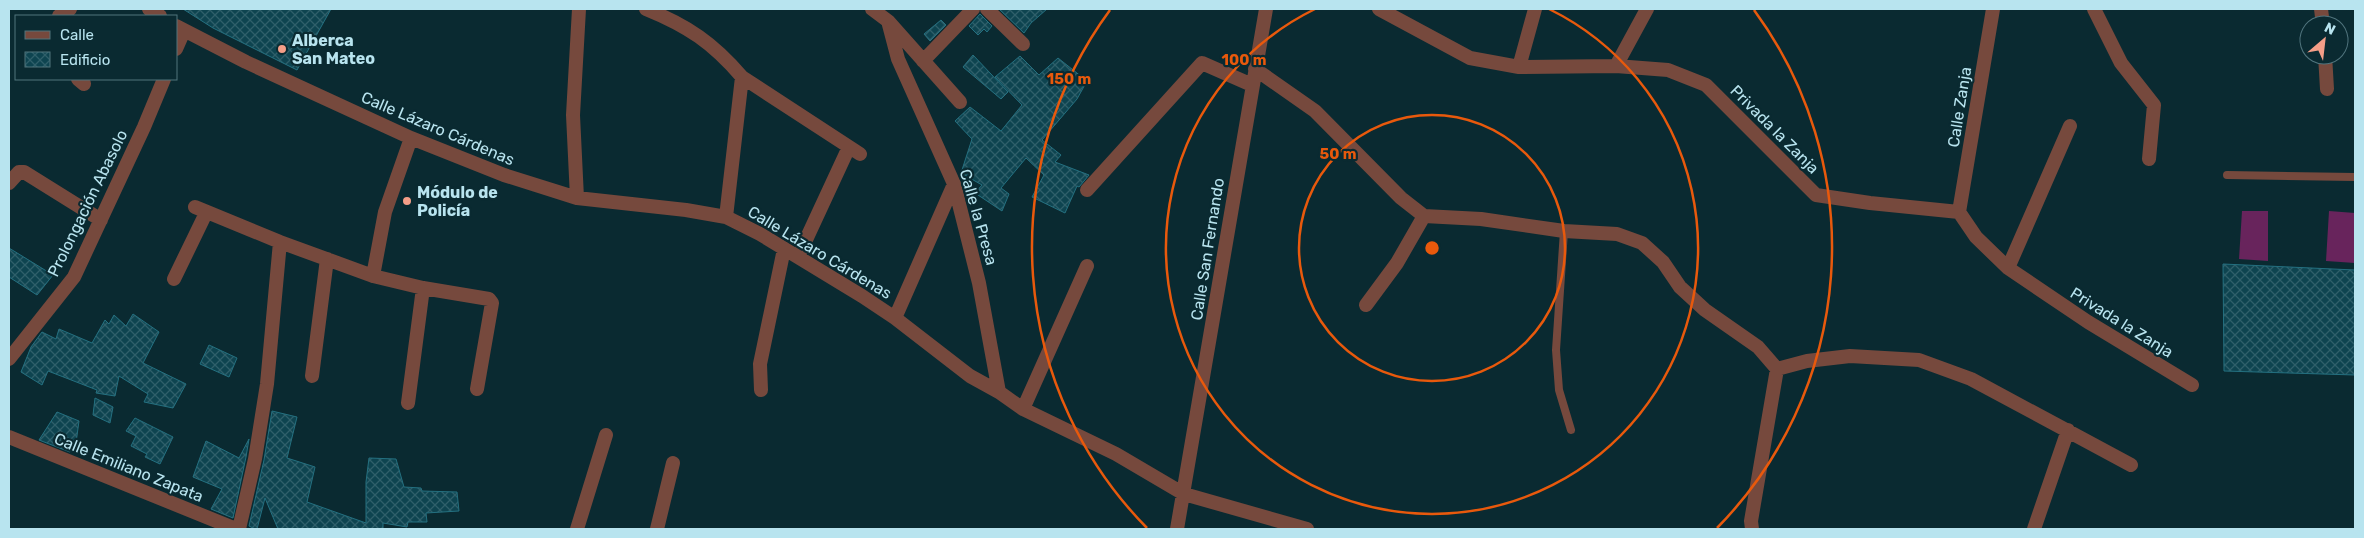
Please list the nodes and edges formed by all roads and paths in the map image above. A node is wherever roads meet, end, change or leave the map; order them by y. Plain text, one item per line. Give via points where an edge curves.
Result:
1 (579, 9) edge
2 (646, 9) edge
3 (872, 9) edge
4 (972, 9) edge
5 (987, 9) edge
6 (1266, 9) edge
7 (1379, 9) edge
8 (1535, 9) edge
9 (1647, 9) edge
10 (1993, 9) edge
11 (2094, 9) edge
12 (888, 21) junction
13 (180, 28) edge
14 (1023, 44) dead end
15 (923, 61) junction
16 (2326, 65) edge
17 (1519, 66) junction
18 (1616, 66) junction
19 (1255, 69) junction
20 (742, 77) junction
21 (164, 80) edge
22 (1252, 85) junction
23 (2327, 89) dead end
24 (960, 102) dead end
25 (2070, 126) dead end
26 (411, 138) junction
27 (2149, 159) dead end
28 (2226, 175) dead end
29 (2355, 177) edge
30 (9, 183) edge
31 (954, 184) junction
32 (1087, 190) dead end
33 (576, 198) junction
34 (1959, 212) junction
35 (1424, 216) junction
36 (726, 217) junction
37 (101, 220) junction
38 (1564, 231) junction
39 (280, 242) junction
40 (784, 249) junction
41 (798, 257) junction
42 (327, 259) junction
43 (1087, 266) dead end
44 (2008, 268) junction
45 (373, 276) junction
46 (174, 280) dead end
47 (423, 288) junction
48 (1366, 305) dead end
49 (895, 318) junction
50 (9, 359) edge
51 (1777, 369) junction
52 (312, 376) dead end
53 (2192, 385) dead end
54 (477, 389) dead end
55 (761, 390) dead end
56 (999, 392) junction
57 (408, 402) dead end
58 (1023, 410) junction
59 (1571, 430) dead end
60 (2068, 430) junction
61 (606, 435) dead end
62 (9, 437) edge
63 (673, 463) dead end
64 (2131, 465) dead end
65 (1184, 494) junction
66 (237, 529) edge
67 (577, 529) edge
68 (657, 529) edge
69 (1177, 529) edge
70 (1307, 529) edge
71 (1752, 529) edge
72 (2034, 529) edge

1 - 33 street via 573,115
2 - 20 street via 674,21 710,43
3 - 12 street
4 - 15 street
5 - 14 street
6 - 19 street, Calle San Fernando
7 - 17 street, Privada la Zanja via 1470,58
8 - 17 street
9 - 18 street
10 - 34 street, Calle Zanja
11 - 27 street via 2121,63 2154,105
12 - 15 street
12 - 31 street, Calle la Presa via 898,58
13 - 26 street, Calle Lázaro Cárdenas
15 - 24 street
16 - 23 street
17 - 18 street, Privada la Zanja
18 - 34 street, Privada la Zanja via 1668,70 1706,85 1816,195
19 - 22 street, Calle San Fernando
19 - 35 street via 1315,111 1401,198
20 - 36 street
20 - 41 street via 855,151
21 - 37 street, Prolongación Abasolo
22 - 32 street via 1202,63
22 - 65 street, Calle San Fernando
25 - 44 street
26 - 33 street, Calle Lázaro Cárdenas via 504,175
26 - 45 street via 386,212
28 - 29 lane
30 - 37 street via 19,172 24,172
31 - 49 street
31 - 56 street, Calle la Presa via 979,283
33 - 36 street, Calle Lázaro Cárdenas
34 - 44 street, Privada la Zanja via 1976,237
35 - 38 street via 1481,219
35 - 48 street via 1397,263
36 - 40 street, Calle Lázaro Cárdenas
37 - 50 street, Prolongación Abasolo via 74,277
38 - 51 street via 1617,234 1642,243 1704,310 1758,347
38 - 59 lane via 1556,350 1559,390
39 - 42 street
39 - 46 street via 201,210
39 - 66 street via 267,384 255,459
40 - 41 street, Calle Lázaro Cárdenas
40 - 55 street via 760,364
41 - 49 street, Calle Lázaro Cárdenas
42 - 45 street
42 - 52 street
43 - 58 street
44 - 53 street, Privada la Zanja via 2088,322
45 - 47 street
47 - 54 street via 484,297 492,303
47 - 57 street
49 - 56 street, Calle Lázaro Cárdenas via 970,376
51 - 60 street via 1807,361 1850,356 1919,360 1971,379
51 - 71 street
56 - 58 street, Calle Lázaro Cárdenas
58 - 65 street, Calle Lázaro Cárdenas via 1116,454
60 - 64 street
60 - 72 street
61 - 67 street
62 - 66 street, Calle Emiliano Zapata
63 - 68 street
65 - 69 street, Calle San Fernando
65 - 70 street, Calle Lázaro Cárdenas

